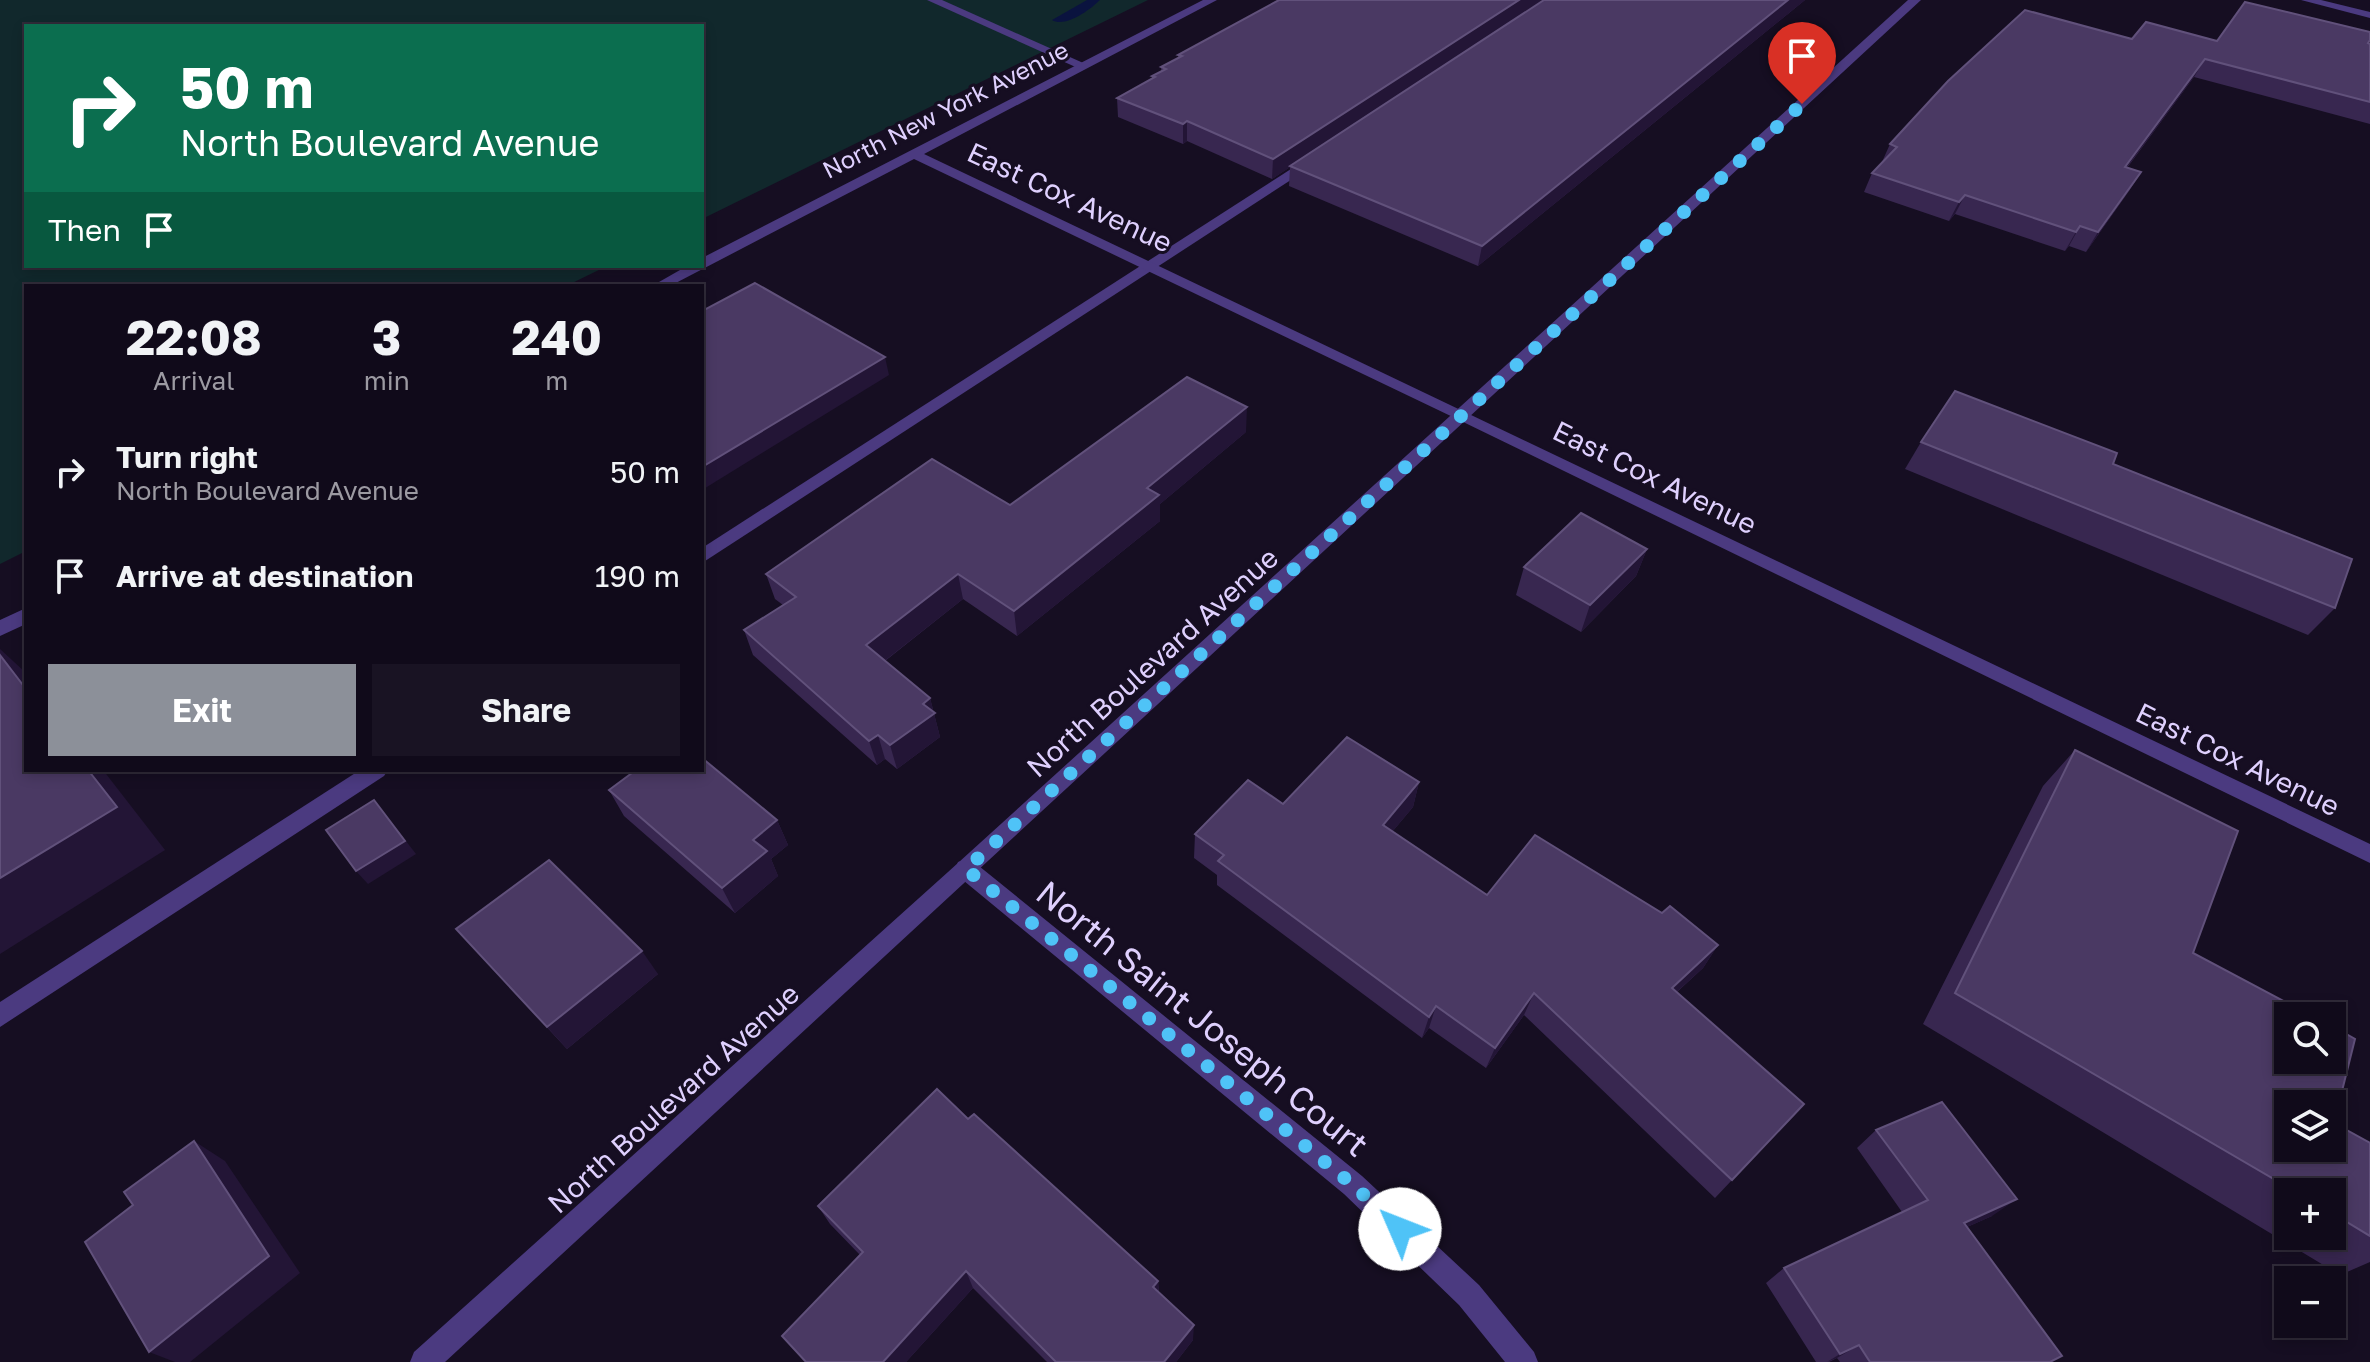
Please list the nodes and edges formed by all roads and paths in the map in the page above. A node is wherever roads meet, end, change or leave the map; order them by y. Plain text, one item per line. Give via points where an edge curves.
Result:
1 (933, 0) edge
2 (1211, 0) edge
3 (1915, 0) edge
4 (2307, 0) edge
5 (2370, 15) edge
6 (1084, 66) junction
7 (1329, 150) edge
8 (913, 154) junction
9 (704, 263) edge
10 (1153, 267) junction
11 (694, 268) edge
12 (663, 284) edge
13 (1463, 415) junction
14 (704, 556) edge
15 (24, 616) edge
16 (0, 629) edge
17 (374, 772) edge
18 (2370, 854) edge
19 (966, 869) junction
20 (0, 1016) edge
21 (424, 1362) edge
22 (1524, 1362) edge

1 - 6 street
2 - 6 street, North New York Avenue
3 - 13 street, North Boulevard Avenue
4 - 5 street
6 - 8 street, North New York Avenue
7 - 10 street
8 - 9 street, North New York Avenue
8 - 10 street, East Cox Avenue
10 - 13 street, East Cox Avenue
10 - 14 street
11 - 12 street, North New York Avenue
13 - 18 street, East Cox Avenue
13 - 19 street, North Boulevard Avenue
15 - 16 street
17 - 20 street
19 - 21 street, North Boulevard Avenue
19 - 22 street, North Saint Joseph Court via 1353,1185 1469,1295

